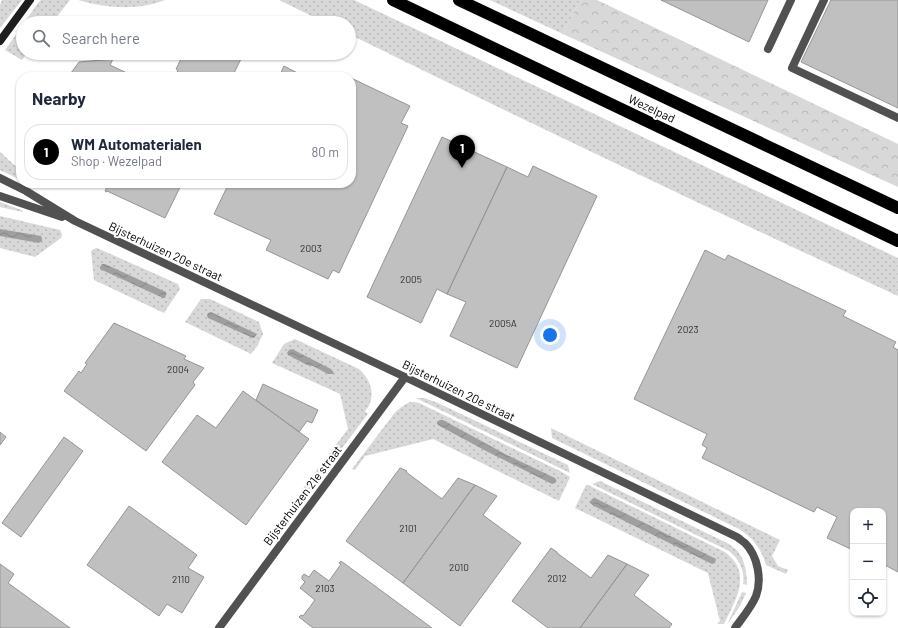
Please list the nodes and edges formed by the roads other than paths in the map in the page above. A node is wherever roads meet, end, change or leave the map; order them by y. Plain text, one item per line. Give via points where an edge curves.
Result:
1 (30, 0) edge
2 (393, 0) edge
3 (459, 0) edge
4 (791, 0) edge
5 (824, 0) edge
6 (18, 16) edge
7 (16, 19) edge
8 (0, 41) edge
9 (768, 49) dead end
10 (898, 118) edge
11 (0, 178) edge
12 (16, 186) edge
13 (20, 188) edge
14 (0, 196) edge
15 (898, 208) edge
16 (75, 221) junction
17 (898, 241) edge
18 (405, 377) junction
19 (219, 628) edge
20 (735, 628) edge

1 - 6 main road
2 - 17 highway, Wezelpad
3 - 15 highway, Wezelpad
4 - 9 street
5 - 10 street via 792,68
7 - 8 main road
11 - 12 street, Bijsterhuizen 20e straat
13 - 16 street, Bijsterhuizen 20e straat
14 - 16 street, Bijsterhuizen 20e straat
16 - 18 street, Bijsterhuizen 20e straat
18 - 19 street, Bijsterhuizen 21e straat
18 - 20 street, Bijsterhuizen 20e straat via 745,543 754,557 758,583 756,597

